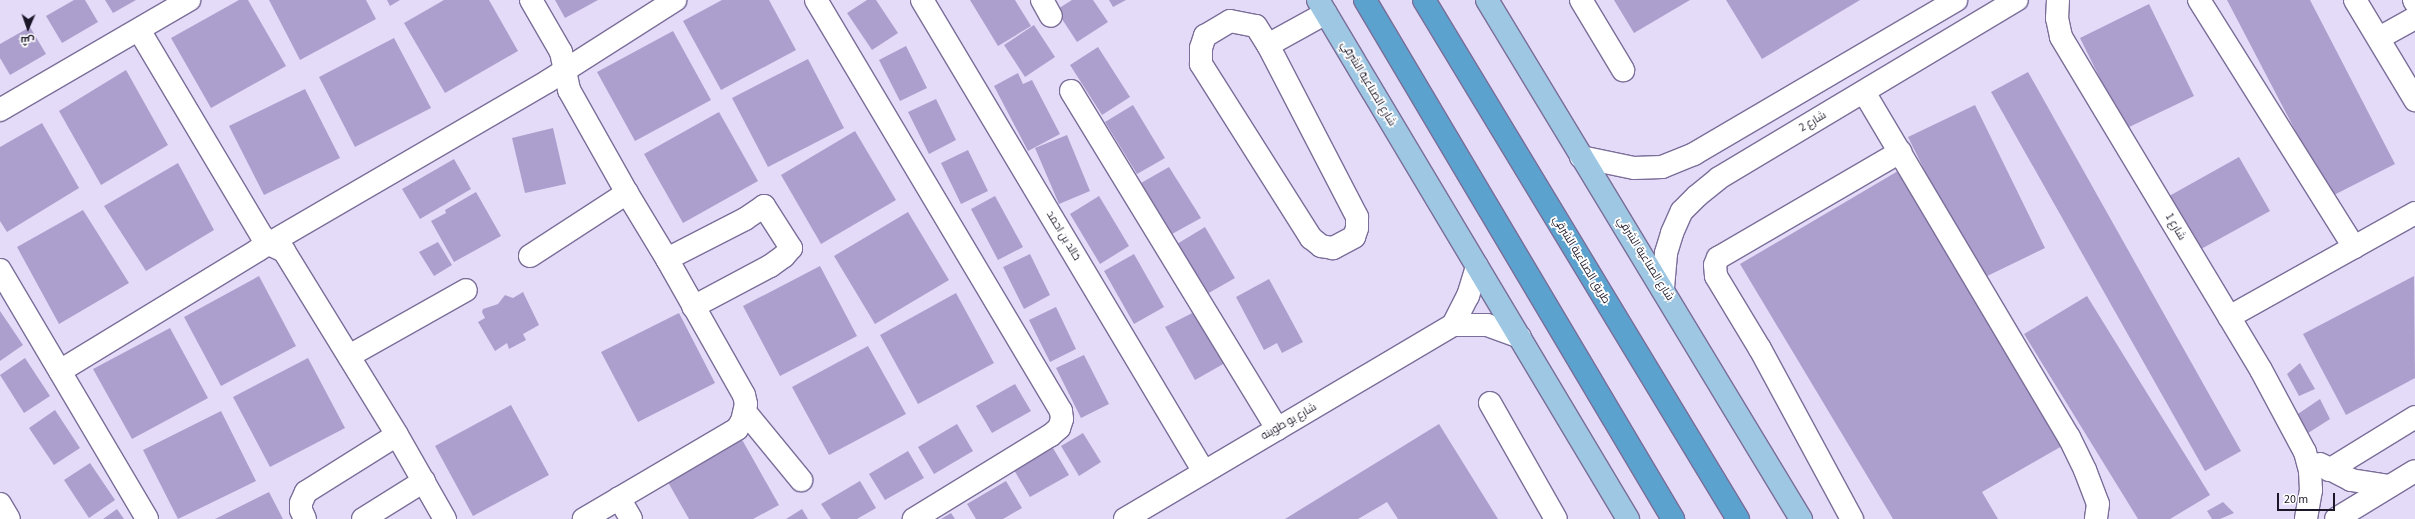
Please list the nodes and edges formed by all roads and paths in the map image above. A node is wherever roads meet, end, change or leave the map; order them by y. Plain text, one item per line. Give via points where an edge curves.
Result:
1 (189, 0) edge
2 (531, 0) edge
3 (675, 0) edge
4 (816, 0) edge
5 (922, 0) edge
6 (1365, 0) edge
7 (1424, 0) edge
8 (1487, 0) edge
9 (1580, 0) edge
10 (1956, 0) edge
11 (2017, 0) edge
12 (2058, 0) edge
13 (2199, 0) edge
14 (2355, 0) edge
15 (1322, 7) edge
16 (2415, 18) edge
17 (139, 30) junction
18 (2379, 38) junction
19 (1268, 45) junction
20 (1623, 70) dead end
21 (564, 71) junction
22 (1071, 91) dead end
23 (1864, 92) junction
24 (2415, 100) edge
25 (0, 110) edge
26 (1900, 152) junction
27 (1581, 157) junction
28 (627, 193) junction
29 (2415, 213) edge
30 (269, 244) junction
31 (2354, 247) junction
32 (530, 256) dead end
33 (668, 259) junction
34 (1477, 266) junction
35 (0, 270) edge
36 (1663, 288) junction
37 (466, 290) dead end
38 (693, 306) junction
39 (2229, 317) junction
40 (1453, 325) junction
41 (1520, 337) junction
42 (349, 356) junction
43 (60, 371) junction
44 (1490, 403) dead end
45 (746, 413) junction
46 (2415, 417) edge
47 (1277, 429) junction
48 (396, 434) junction
49 (2305, 452) junction
50 (2329, 470) junction
51 (2415, 471) edge
52 (1204, 472) junction
53 (801, 480) dead end
54 (424, 482) junction
55 (2390, 486) junction
56 (619, 498) junction
57 (0, 504) edge
58 (1620, 514) edge
59 (9, 519) edge
60 (147, 519) edge
61 (305, 519) edge
62 (362, 519) edge
63 (444, 519) edge
64 (584, 519) edge
65 (631, 519) edge
66 (914, 519) edge
67 (1125, 519) edge
68 (1556, 519) edge
69 (1673, 519) edge
70 (1738, 519) edge
71 (1801, 519) edge
72 (1852, 519) edge
73 (2096, 519) edge
74 (2306, 519) edge
75 (2336, 519) edge

1 - 17 street
2 - 21 street via 561,52
3 - 21 street
4 - 66 street via 1061,411 1059,428 1051,435
5 - 52 street, خالد بن احمد
6 - 69 highway
7 - 70 highway, طريق الصناعية الشرقي
8 - 27 main road, شارع الصناعية الشرقي
9 - 20 street
10 - 27 street via 1694,154 1662,167 1634,168
11 - 23 street, شارع 2
12 - 39 street, شارع 1 via 2057,18 2061,37
13 - 31 street
14 - 18 street
15 - 19 street
15 - 34 main road, شارع الصناعية الشرقي
16 - 18 street
17 - 25 street
17 - 30 street
18 - 24 street
19 - 19 street via 1256,26 1230,21 1205,36 1201,48 1201,64 1311,238 1321,246 1333,248 1354,237 1357,217
21 - 28 street via 569,90
21 - 30 street
22 - 47 street
23 - 26 street
23 - 36 street, شارع 2 via 1719,178 1697,196 1682,211 1672,233 1666,253
26 - 72 street via 1718,258 1715,266 1716,276 1760,350
26 - 73 street via 2069,437 2098,504
27 - 36 main road, شارع الصناعية الشرقي
28 - 32 street
28 - 33 street
29 - 31 street
30 - 42 street via 284,251
30 - 43 street
31 - 39 street
33 - 38 street
33 - 38 street via 745,220 764,206 791,248 770,266
34 - 40 street via 1468,296
34 - 41 main road, شارع الصناعية الشرقي
35 - 43 street
36 - 71 main road, شارع الصناعية الشرقي
37 - 42 street
38 - 45 street via 744,395
39 - 49 street, شارع 1
40 - 41 street via 1488,325
40 - 47 street, شارع بو طوينه
41 - 58 main road, شارع الصناعية الشرقي
42 - 48 street
43 - 60 street
44 - 68 street
45 - 53 street
45 - 56 street via 739,425 729,434
46 - 50 street
47 - 52 street, شارع بو طوينه
48 - 54 street
48 - 61 street via 306,492 301,503
49 - 50 street, شارع 1
49 - 74 street, شارع 1 via 2311,490
50 - 55 street, شارع 1 via 2351,480
51 - 55 street
52 - 67 street, شارع بو طوينه
54 - 62 street
54 - 63 street
55 - 75 street
56 - 64 street
56 - 65 street
57 - 59 street

